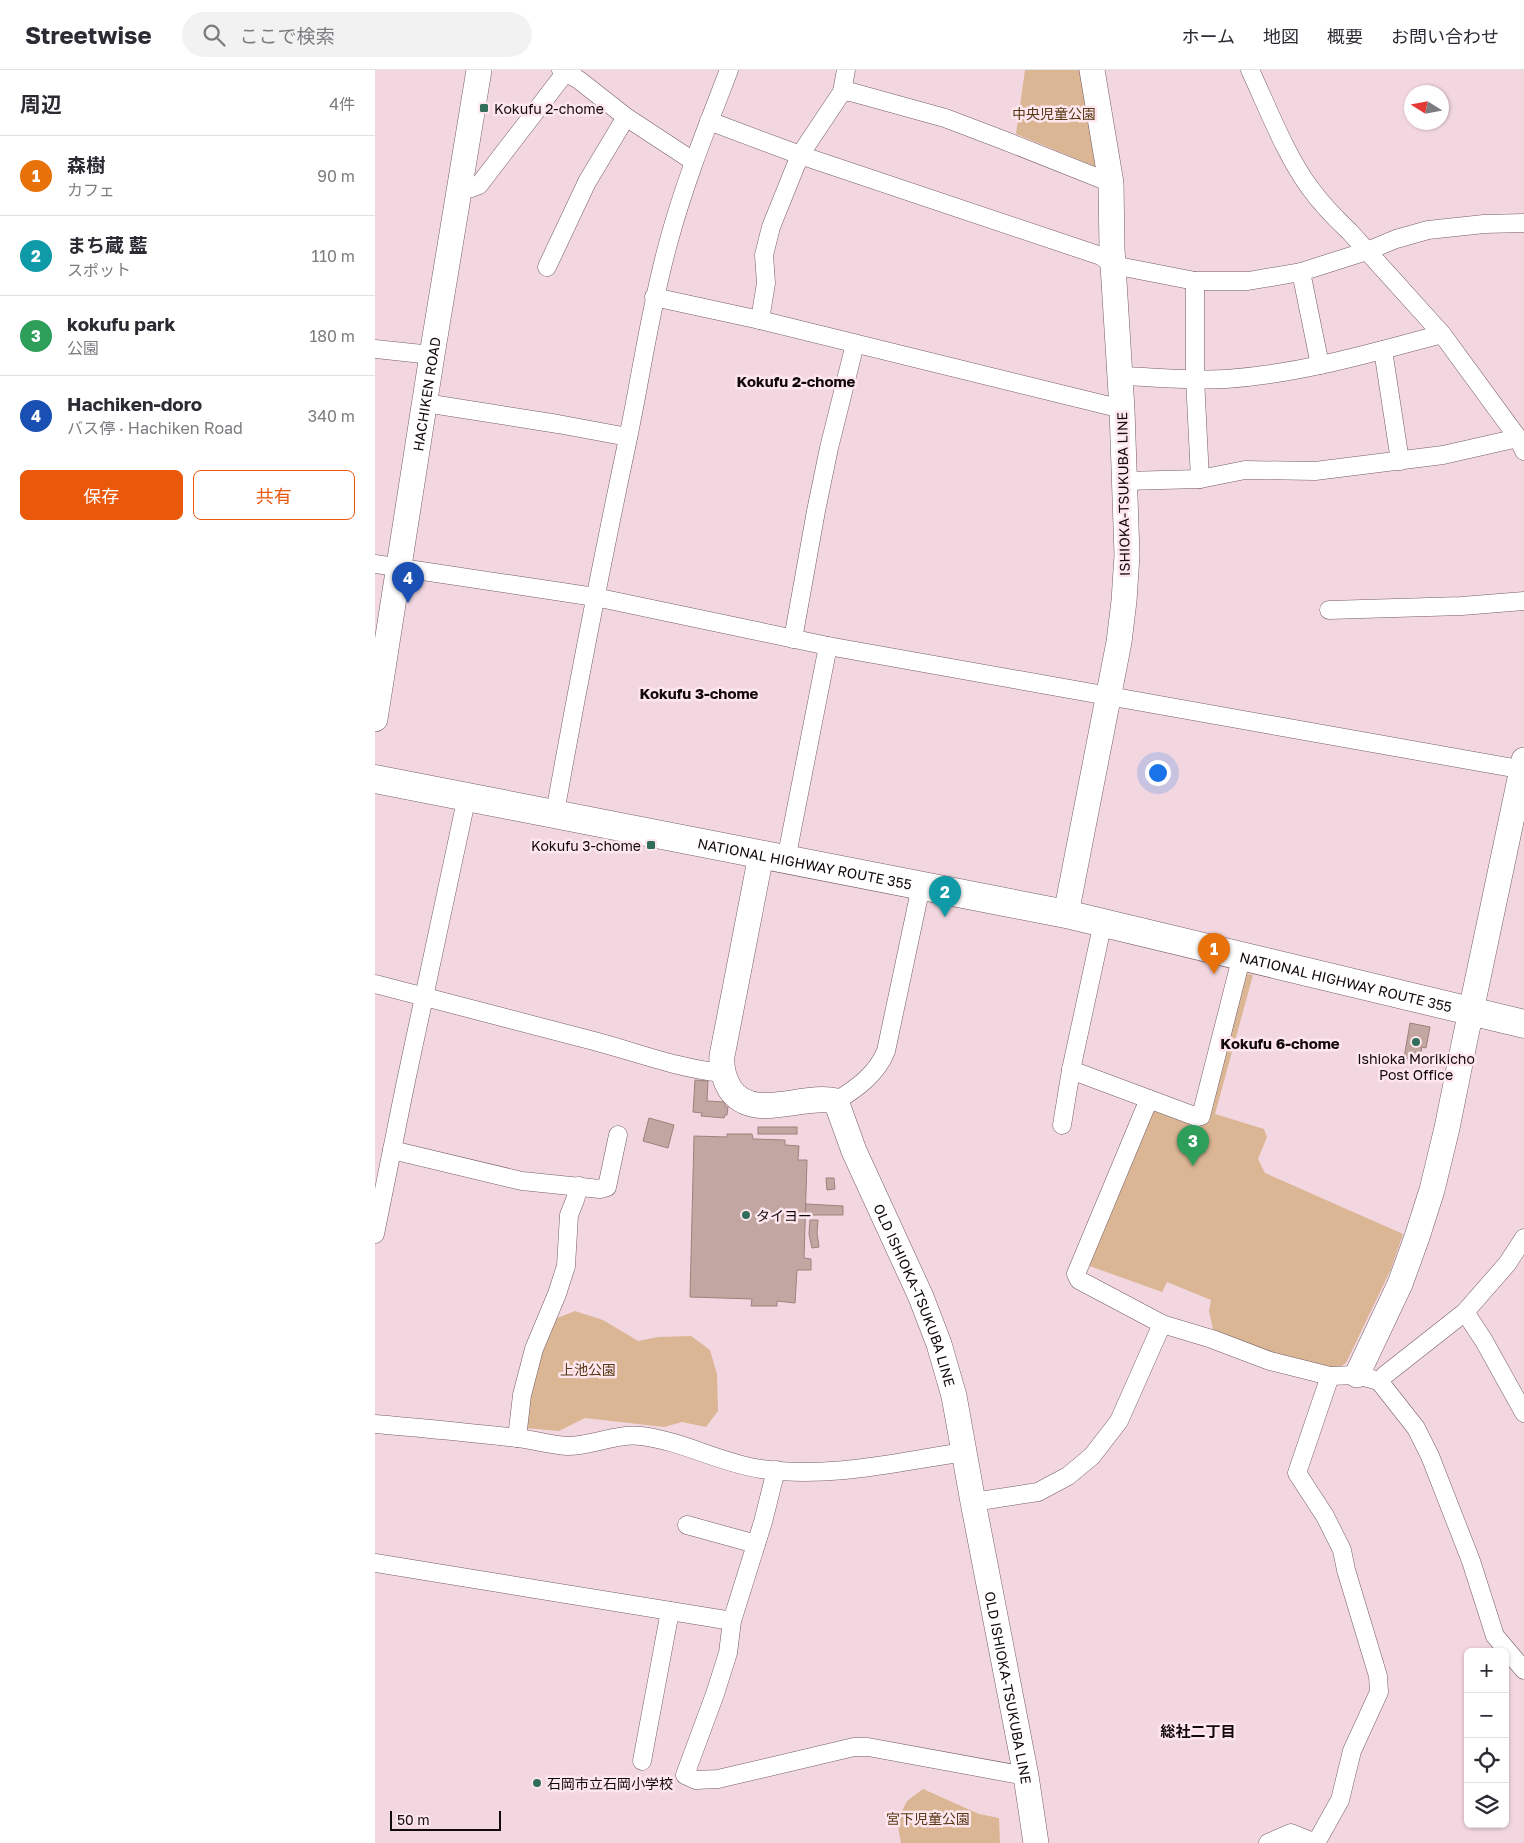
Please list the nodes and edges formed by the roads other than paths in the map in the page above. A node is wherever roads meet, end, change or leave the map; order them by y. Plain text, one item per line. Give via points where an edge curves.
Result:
1 (479, 70) edge
2 (729, 70) edge
3 (846, 70) edge
4 (1092, 70) edge
5 (1250, 70) edge
6 (566, 71) edge
7 (842, 92) junction
8 (626, 117) junction
9 (709, 121) junction
10 (800, 155) junction
11 (693, 162) junction
12 (1111, 183) junction
13 (459, 188) junction
14 (1524, 223) edge
15 (1367, 251) junction
16 (1113, 265) junction
17 (547, 267) dead end
18 (1301, 272) junction
19 (1195, 281) junction
20 (654, 297) junction
21 (760, 320) junction
22 (1442, 334) junction
23 (855, 344) junction
24 (375, 349) edge
25 (1383, 350) junction
26 (432, 355) junction
27 (1320, 365) junction
28 (1119, 376) junction
29 (1195, 378) junction
30 (425, 404) junction
31 (1122, 410) junction
32 (628, 437) junction
33 (1521, 445) edge
34 (1400, 461) junction
35 (1200, 479) junction
36 (1125, 481) junction
37 (375, 564) edge
38 (399, 568) junction
39 (595, 597) junction
40 (1524, 601) edge
41 (1329, 610) dead end
42 (793, 639) junction
43 (828, 646) junction
44 (1109, 695) junction
45 (375, 720) edge
46 (1523, 767) edge
47 (375, 779) edge
48 (467, 796) junction
49 (555, 813) junction
50 (773, 857) junction
51 (921, 886) junction
52 (1066, 914) junction
53 (1103, 922) junction
54 (1242, 955) junction
55 (375, 984) edge
56 (425, 997) junction
57 (1471, 1010) junction
58 (1524, 1024) edge
59 (1071, 1070) junction
60 (723, 1073) junction
61 (1149, 1099) junction
62 (836, 1101) junction
63 (1061, 1126) dead end
64 (618, 1135) dead end
65 (392, 1150) junction
66 (579, 1186) junction
67 (375, 1234) edge
68 (1524, 1238) edge
69 (1465, 1312) junction
70 (1162, 1324) junction
71 (1330, 1376) junction
72 (1368, 1378) junction
73 (1524, 1413) edge
74 (375, 1424) edge
75 (517, 1438) junction
76 (964, 1452) junction
77 (776, 1470) junction
78 (973, 1502) junction
79 (687, 1525) dead end
80 (757, 1544) junction
81 (375, 1563) edge
82 (670, 1611) junction
83 (732, 1621) junction
84 (1524, 1670) edge
85 (642, 1761) dead end
86 (1026, 1776) junction
87 (1036, 1843) edge
88 (1268, 1843) edge
89 (1316, 1843) edge

1 - 13 main road, HACHIKEN ROAD
2 - 9 street
3 - 7 street
4 - 12 main road, ISHIOKA-TSUKUBA LINE
5 - 15 street via 1309,187
6 - 8 street
6 - 13 street via 479,185
7 - 10 street
7 - 12 street via 945,118
8 - 11 street
8 - 17 street via 587,182
9 - 10 street
9 - 11 street
10 - 16 street via 1101,256
10 - 21 street via 771,227 764,255 766,283
11 - 20 street
12 - 16 main road, ISHIOKA-TSUKUBA LINE
13 - 26 main road, HACHIKEN ROAD
14 - 15 street via 1428,230
15 - 18 street
15 - 22 street
16 - 19 street
16 - 28 main road, ISHIOKA-TSUKUBA LINE
18 - 19 street via 1248,281
18 - 27 street
19 - 29 street
20 - 21 street
20 - 32 street
21 - 23 street
22 - 25 street
22 - 33 street
23 - 31 street
23 - 42 street via 829,448
24 - 26 street
25 - 27 street
25 - 34 street
26 - 30 main road, HACHIKEN ROAD
27 - 29 street via 1226,379
28 - 29 street
28 - 31 main road, ISHIOKA-TSUKUBA LINE
29 - 35 street
30 - 32 street
30 - 38 main road, HACHIKEN ROAD
31 - 36 main road, ISHIOKA-TSUKUBA LINE
32 - 39 street
33 - 34 street
34 - 35 street via 1315,471 1245,470
35 - 36 street
36 - 44 main road, ISHIOKA-TSUKUBA LINE via 1127,555 1124,600
37 - 38 street
38 - 39 street
38 - 45 main road, HACHIKEN ROAD
39 - 42 street
39 - 49 street
40 - 41 street
42 - 43 street
43 - 44 street
43 - 50 street
44 - 46 street
44 - 52 main road, ISHIOKA-TSUKUBA LINE
46 - 57 main road
47 - 48 highway, NATIONAL HIGHWAY ROUTE 355
48 - 49 highway, NATIONAL HIGHWAY ROUTE 355
48 - 56 street
49 - 50 highway, NATIONAL HIGHWAY ROUTE 355
50 - 51 highway, NATIONAL HIGHWAY ROUTE 355
50 - 60 main road via 722,1056
51 - 52 highway, NATIONAL HIGHWAY ROUTE 355
51 - 62 street via 886,1051 881,1063 854,1090
52 - 53 highway, NATIONAL HIGHWAY ROUTE 355
53 - 54 highway, NATIONAL HIGHWAY ROUTE 355
53 - 59 street
54 - 57 highway, NATIONAL HIGHWAY ROUTE 355
54 - 61 street via 1201,1116
55 - 56 street
56 - 60 street via 676,1065
56 - 65 street
57 - 58 highway, NATIONAL HIGHWAY ROUTE 355
57 - 72 main road via 1447,1128 1417,1237
59 - 61 street
59 - 63 street
60 - 62 main road via 726,1083 737,1096 751,1104 826,1098
61 - 70 street via 1076,1274 1079,1280
62 - 76 main road, OLD ISHIOKA-TSUKUBA LINE via 854,1151 939,1344 954,1396
64 - 66 street via 607,1187
65 - 66 street via 522,1181
65 - 67 street
66 - 75 street via 569,1215 566,1266 534,1348 522,1395
68 - 69 street via 1507,1264
69 - 72 street
69 - 73 street
70 - 71 street via 1270,1361
70 - 78 street via 1119,1421 1092,1456 1068,1476 1038,1492
71 - 72 street
71 - 89 street via 1297,1474 1325,1516 1342,1550 1378,1676 1379,1692 1352,1752 1340,1800
72 - 84 street via 1416,1428 1471,1561 1495,1636
74 - 75 street
75 - 77 street via 566,1446 639,1435 748,1466
76 - 77 street via 820,1473
76 - 78 main road, OLD ISHIOKA-TSUKUBA LINE
77 - 80 street
78 - 86 main road, OLD ISHIOKA-TSUKUBA LINE
79 - 80 street
80 - 83 street
81 - 82 street
82 - 83 street
82 - 85 street
83 - 86 street via 728,1653 685,1775 696,1780 718,1779 854,1747 869,1747
86 - 87 main road, OLD ISHIOKA-TSUKUBA LINE
88 - 89 street via 1291,1833

